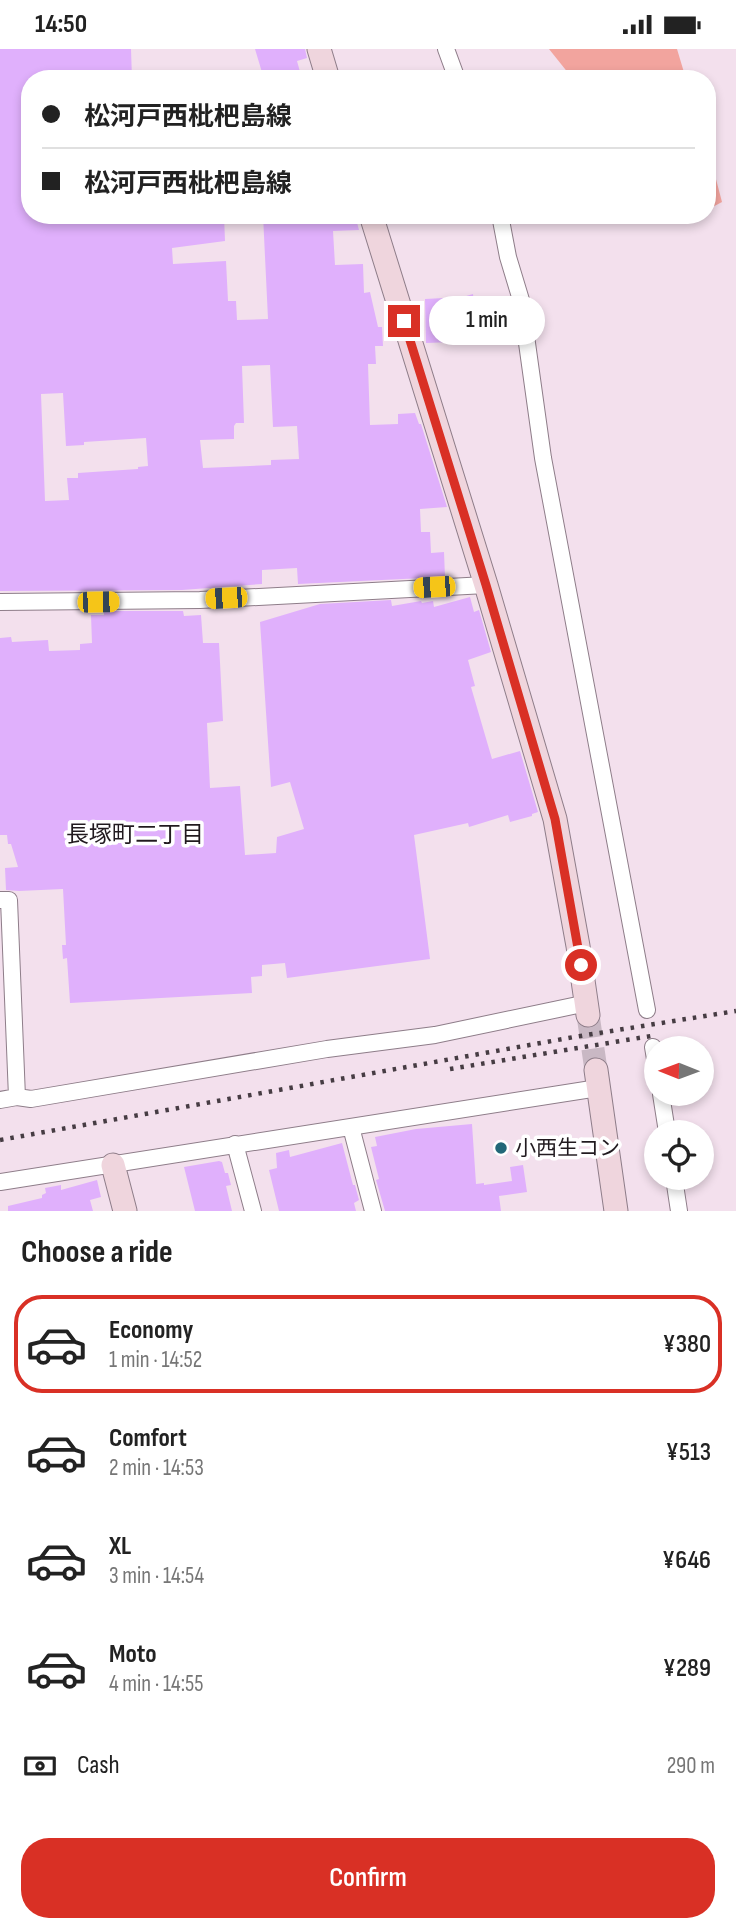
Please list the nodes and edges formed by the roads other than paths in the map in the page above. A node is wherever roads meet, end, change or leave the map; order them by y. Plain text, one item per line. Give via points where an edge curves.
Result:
1 (319, 49) edge
2 (446, 49) edge
3 (325, 70) edge
4 (454, 70) edge
5 (374, 224) edge
6 (502, 224) edge
7 (486, 585) junction
8 (0, 602) edge
9 (0, 900) edge
10 (587, 1009) joint
11 (647, 1010) dead end
12 (597, 1079) joint
13 (17, 1097) junction
14 (0, 1100) edge
15 (351, 1127) junction
16 (235, 1144) junction
17 (113, 1165) junction
18 (0, 1182) edge
19 (676, 1190) edge
20 (125, 1211) edge
21 (253, 1211) edge
22 (373, 1211) edge
23 (616, 1211) edge
24 (679, 1211) edge

1 - 3 main road
2 - 4 street
5 - 7 main road
6 - 11 street via 521,300 543,458
7 - 8 street via 200,600
7 - 10 main road via 555,819
9 - 13 street via 9,900
10 - 13 street via 31,1099
12 - 15 street
12 - 23 main road
13 - 14 street
15 - 16 street
15 - 22 street
16 - 17 street
16 - 21 street
17 - 18 street
17 - 20 main road
19 - 24 street

